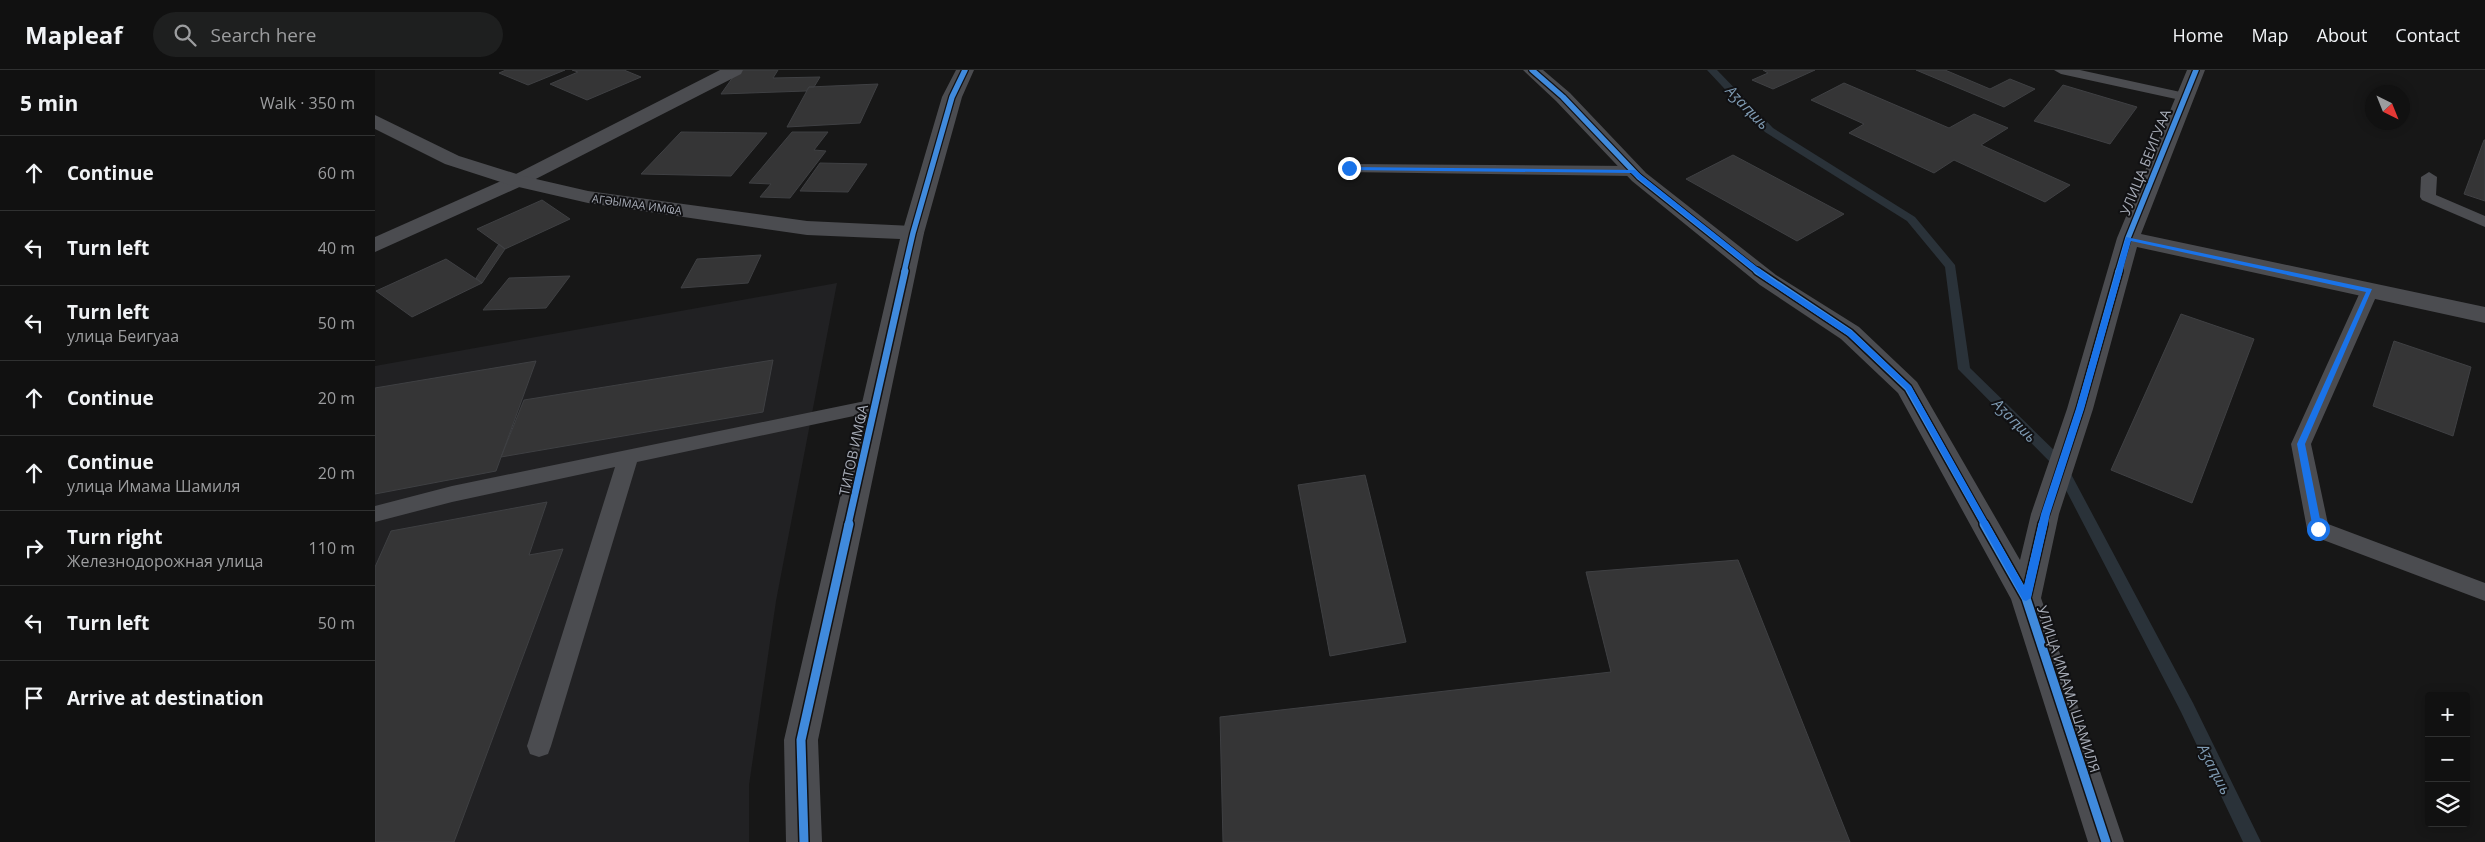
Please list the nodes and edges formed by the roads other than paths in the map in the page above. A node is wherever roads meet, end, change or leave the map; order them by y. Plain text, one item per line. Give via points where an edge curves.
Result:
1 (734, 70) edge
2 (965, 70) edge
3 (1532, 70) edge
4 (2061, 70) edge
5 (2196, 70) edge
6 (2185, 97) junction
7 (375, 120) edge
8 (1349, 168) dead end
9 (1633, 171) junction
10 (2429, 177) dead end
11 (517, 181) junction
12 (2485, 222) edge
13 (913, 233) junction
14 (2128, 238) junction
15 (375, 246) edge
16 (2370, 290) junction
17 (2485, 315) edge
18 (875, 405) junction
19 (2080, 409) joint
20 (628, 458) junction
21 (375, 514) edge
22 (2485, 592) edge
23 (2026, 598) junction
24 (539, 746) dead end
25 (804, 842) edge
26 (2106, 842) edge

1 - 11 street
2 - 13 street, ТИТОВ ИМҨА via 952,97
3 - 9 street via 1563,97
4 - 6 lane
5 - 6 street, УЛИЦА БЕИГУАА
6 - 14 street, УЛИЦА БЕИГУАА
7 - 11 street, АГӘЫМАА ИМҨА via 452,160
8 - 9 lane
9 - 23 street via 1768,280 1849,333 1909,388
10 - 12 lane via 2428,196
11 - 13 street, АГӘЫМАА ИМҨА via 588,197 807,228
11 - 15 street
13 - 18 street, ТИТОВ ИМҨА
14 - 16 street
14 - 19 street, УЛИЦА БЕИГУАА
16 - 17 street
16 - 22 lane via 2301,444 2318,529
18 - 20 lane
18 - 25 street, ТИТОВ ИМҨА via 801,740
19 - 23 street, УЛИЦА ИМАМА ШАМИЛЯ via 2045,514
20 - 21 lane via 452,494
20 - 24 lane
23 - 26 street, УЛИЦА ИМАМА ШАМИЛЯ

